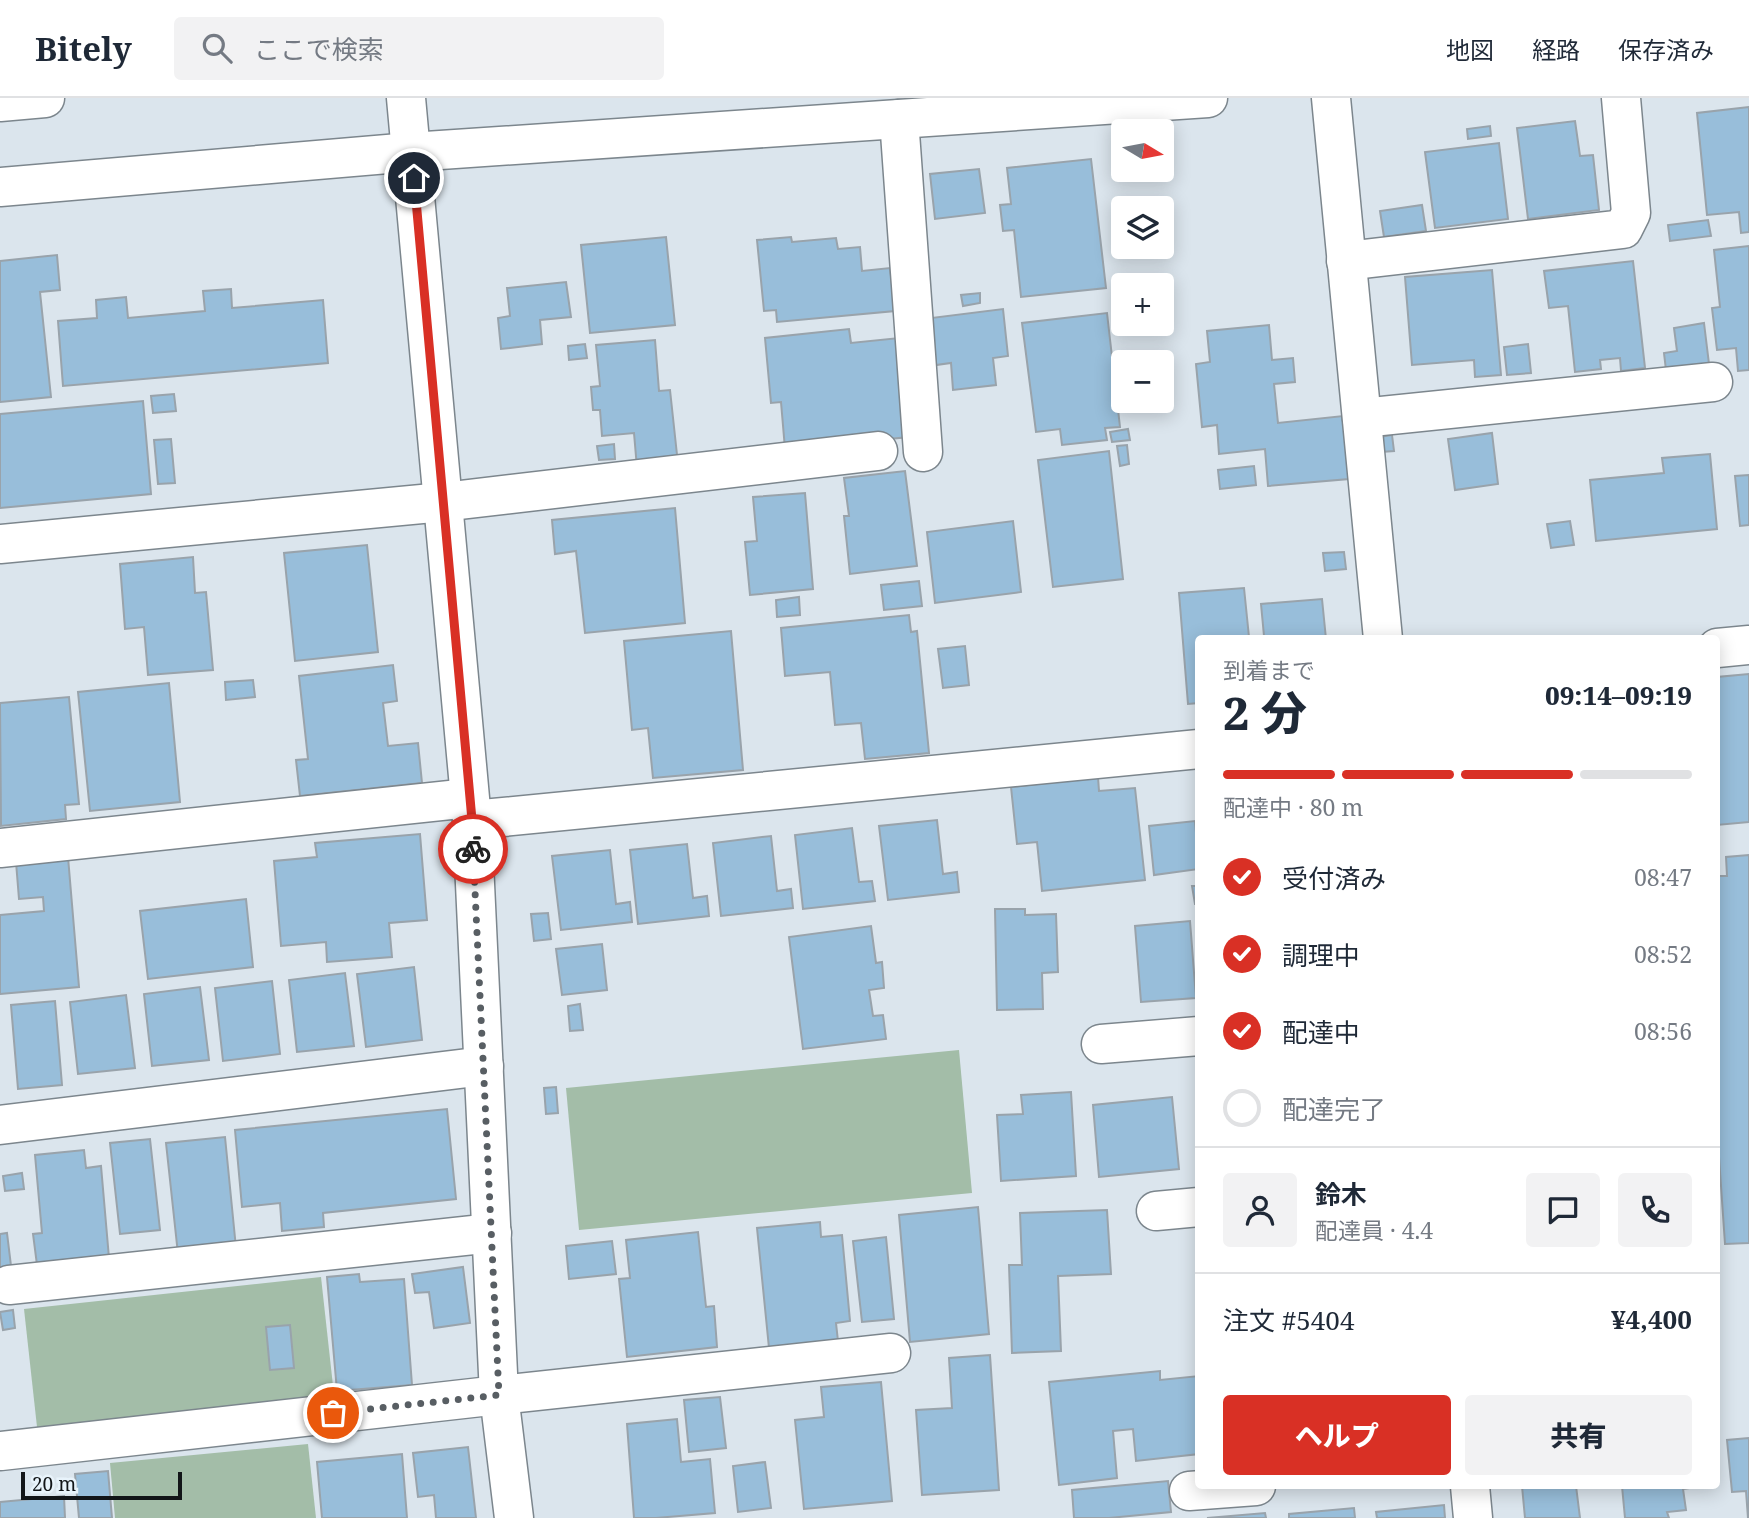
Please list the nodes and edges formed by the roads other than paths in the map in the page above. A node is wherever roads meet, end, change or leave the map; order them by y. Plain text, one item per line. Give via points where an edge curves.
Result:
1 (45, 98) edge
2 (406, 98) edge
3 (1208, 98) edge
4 (1331, 98) edge
5 (1621, 98) edge
6 (0, 102) edge
7 (899, 119) junction
8 (411, 152) junction
9 (0, 187) edge
10 (1346, 261) junction
11 (1713, 382) dead end
12 (1362, 418) junction
13 (878, 452) dead end
14 (923, 452) dead end
15 (443, 502) junction
16 (0, 544) edge
17 (1383, 635) edge
18 (1749, 645) edge
19 (1720, 648) edge
20 (1195, 749) edge
21 (471, 809) junction
22 (0, 848) edge
23 (1195, 1036) edge
24 (1101, 1044) dead end
25 (484, 1066) junction
26 (0, 1125) edge
27 (1195, 1206) edge
28 (1156, 1211) dead end
29 (492, 1233) junction
30 (9, 1285) dead end
31 (891, 1353) dead end
32 (499, 1395) junction
33 (1, 1451) edge
34 (1216, 1489) edge
35 (1470, 1489) edge
36 (1189, 1491) dead end
37 (514, 1518) edge
38 (1473, 1518) edge

1 - 6 street
2 - 8 street
3 - 7 street
4 - 10 street
5 - 10 street via 1630,213 1623,229
7 - 8 street
7 - 14 street
8 - 9 street
8 - 15 street
10 - 12 street
11 - 12 street
12 - 17 street
13 - 15 street
15 - 16 street
15 - 21 street
18 - 19 street
20 - 21 street
21 - 22 street
21 - 25 street
23 - 24 street
25 - 26 street
25 - 29 street
27 - 28 street
29 - 30 street
29 - 32 street
31 - 32 street
32 - 33 street
32 - 37 street
34 - 36 street
35 - 38 street

